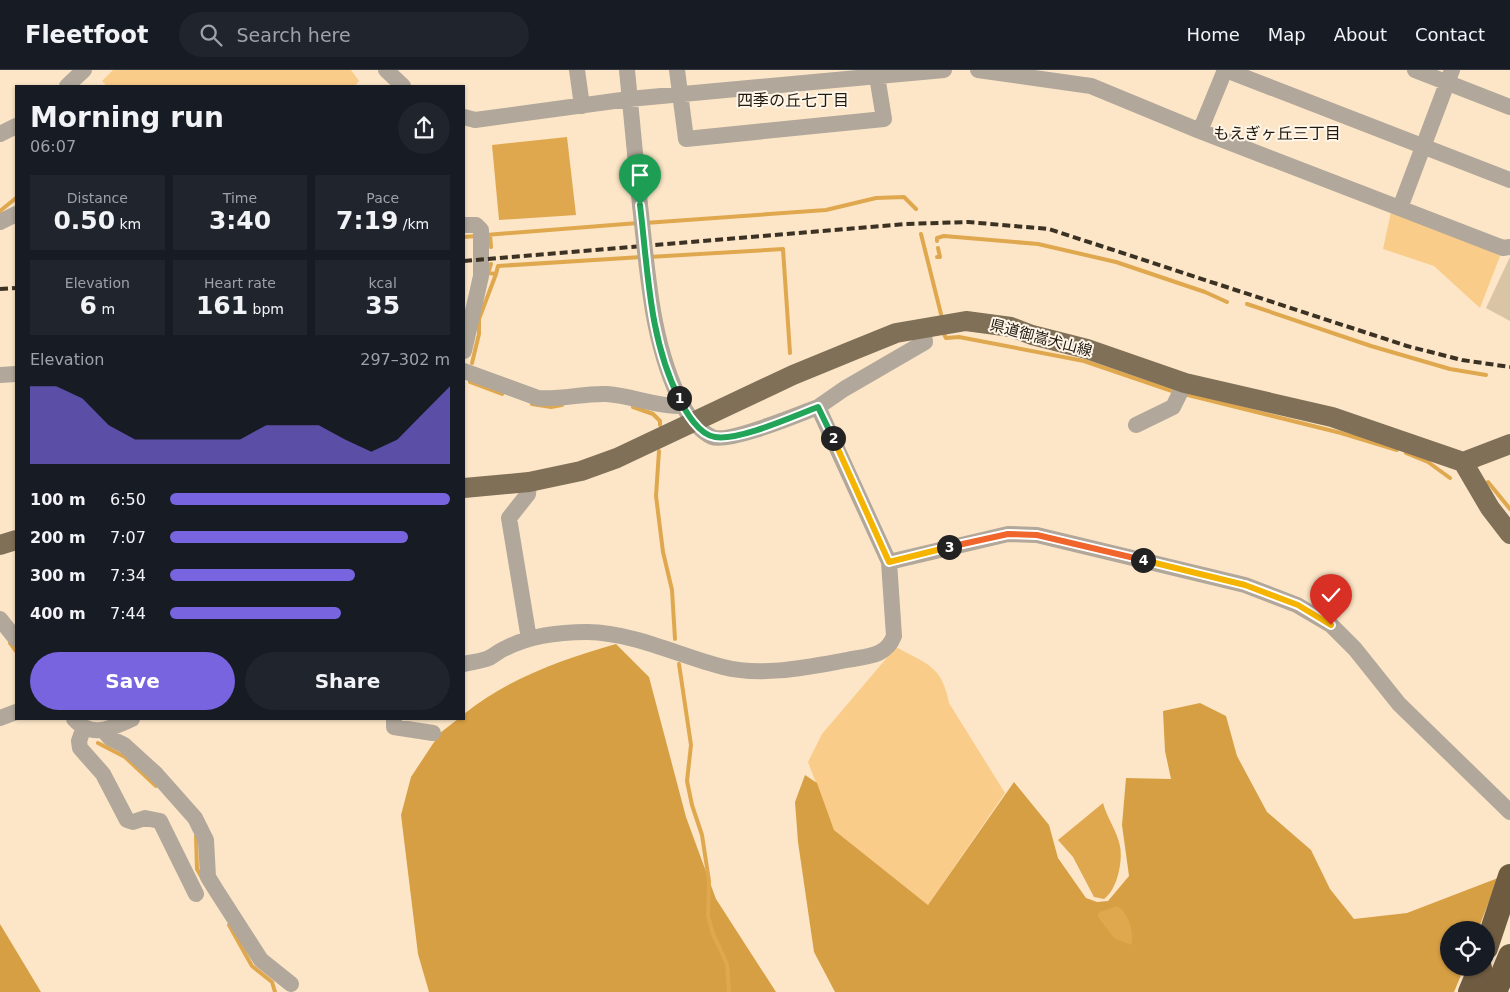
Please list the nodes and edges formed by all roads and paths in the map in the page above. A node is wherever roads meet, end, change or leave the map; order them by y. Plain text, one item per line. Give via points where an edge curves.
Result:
1 (84, 70) edge
2 (386, 70) edge
3 (577, 70) edge
4 (627, 70) edge
5 (677, 70) edge
6 (944, 70) edge
7 (978, 70) edge
8 (1226, 70) edge
9 (1415, 70) edge
10 (1014, 72) edge
11 (817, 76) edge
12 (877, 76) junction
13 (1449, 76) edge
14 (68, 85) edge
15 (402, 85) edge
16 (680, 95) junction
17 (629, 100) junction
18 (582, 106) junction
19 (1510, 107) edge
20 (465, 117) edge
21 (15, 126) edge
22 (1200, 131) junction
23 (0, 134) edge
24 (1423, 147) junction
25 (1510, 180) edge
26 (1400, 208) junction
27 (15, 214) edge
28 (0, 222) edge
29 (465, 225) edge
30 (1510, 247) edge
31 (923, 328) junction
32 (465, 344) edge
33 (465, 371) edge
34 (15, 374) edge
35 (0, 375) edge
36 (1183, 388) junction
37 (818, 407) junction
38 (688, 414) junction
39 (1136, 425) dead end
40 (1510, 444) edge
41 (1463, 462) junction
42 (529, 482) junction
43 (465, 488) edge
44 (1510, 534) edge
45 (15, 540) edge
46 (0, 545) edge
47 (889, 562) junction
48 (0, 618) edge
49 (15, 638) edge
50 (528, 639) junction
51 (465, 664) edge
52 (15, 712) edge
53 (0, 718) edge
54 (130, 720) edge
55 (394, 720) edge
56 (79, 723) edge
57 (104, 731) junction
58 (433, 733) dead end
59 (1510, 812) edge
60 (1510, 876) edge
61 (196, 894) dead end
62 (1495, 921) edge
63 (1510, 956) edge
64 (1477, 976) edge
65 (291, 984) dead end
66 (1470, 992) edge
67 (1495, 992) edge

1 - 14 street
2 - 15 street
3 - 18 street
4 - 17 street
5 - 16 street
6 - 12 street
7 - 10 street
8 - 22 street
8 - 24 street
9 - 13 street
10 - 22 street via 1091,86
11 - 12 street
11 - 16 street
12 - 16 street via 884,119 686,140
13 - 19 street
13 - 24 street
16 - 17 street
17 - 18 street
17 - 38 street, bridge via 658,342 670,381
18 - 20 street via 475,120
21 - 23 street
22 - 26 street
24 - 25 street
24 - 26 street
26 - 30 street via 1503,248
27 - 28 street
29 - 32 street via 476,225 481,237 480,276
31 - 36 main road, 県道御嵩犬山線 via 966,321 1011,327 1087,349
31 - 37 street via 925,342
31 - 38 main road, 県道御嵩犬山線 via 896,333
33 - 38 street via 538,398 610,394
34 - 35 street
36 - 39 street via 1173,407
36 - 41 main road, 県道御嵩犬山線 via 1332,417
37 - 38 street via 731,437 713,437
37 - 47 street
38 - 42 main road, 県道御嵩犬山線 via 617,458 581,471
40 - 41 main road
41 - 44 main road via 1490,508
42 - 43 main road, 県道御嵩犬山線
42 - 50 street via 528,494 509,518
45 - 46 main road
47 - 50 street via 894,636 891,646 882,653 754,672 723,667 652,643 610,634 560,632
47 - 59 street via 1008,534 1037,535 1245,585 1298,605 1331,625 1355,649 1399,704
48 - 49 street
50 - 51 street via 488,658
52 - 53 street
54 - 57 street
55 - 58 street via 394,727
56 - 57 street
56 - 61 street via 80,748 103,774 127,820 133,822 145,818 160,821
57 - 65 street via 156,774 195,818 206,840 208,877 261,960
60 - 62 highway
63 - 67 highway
64 - 66 highway

